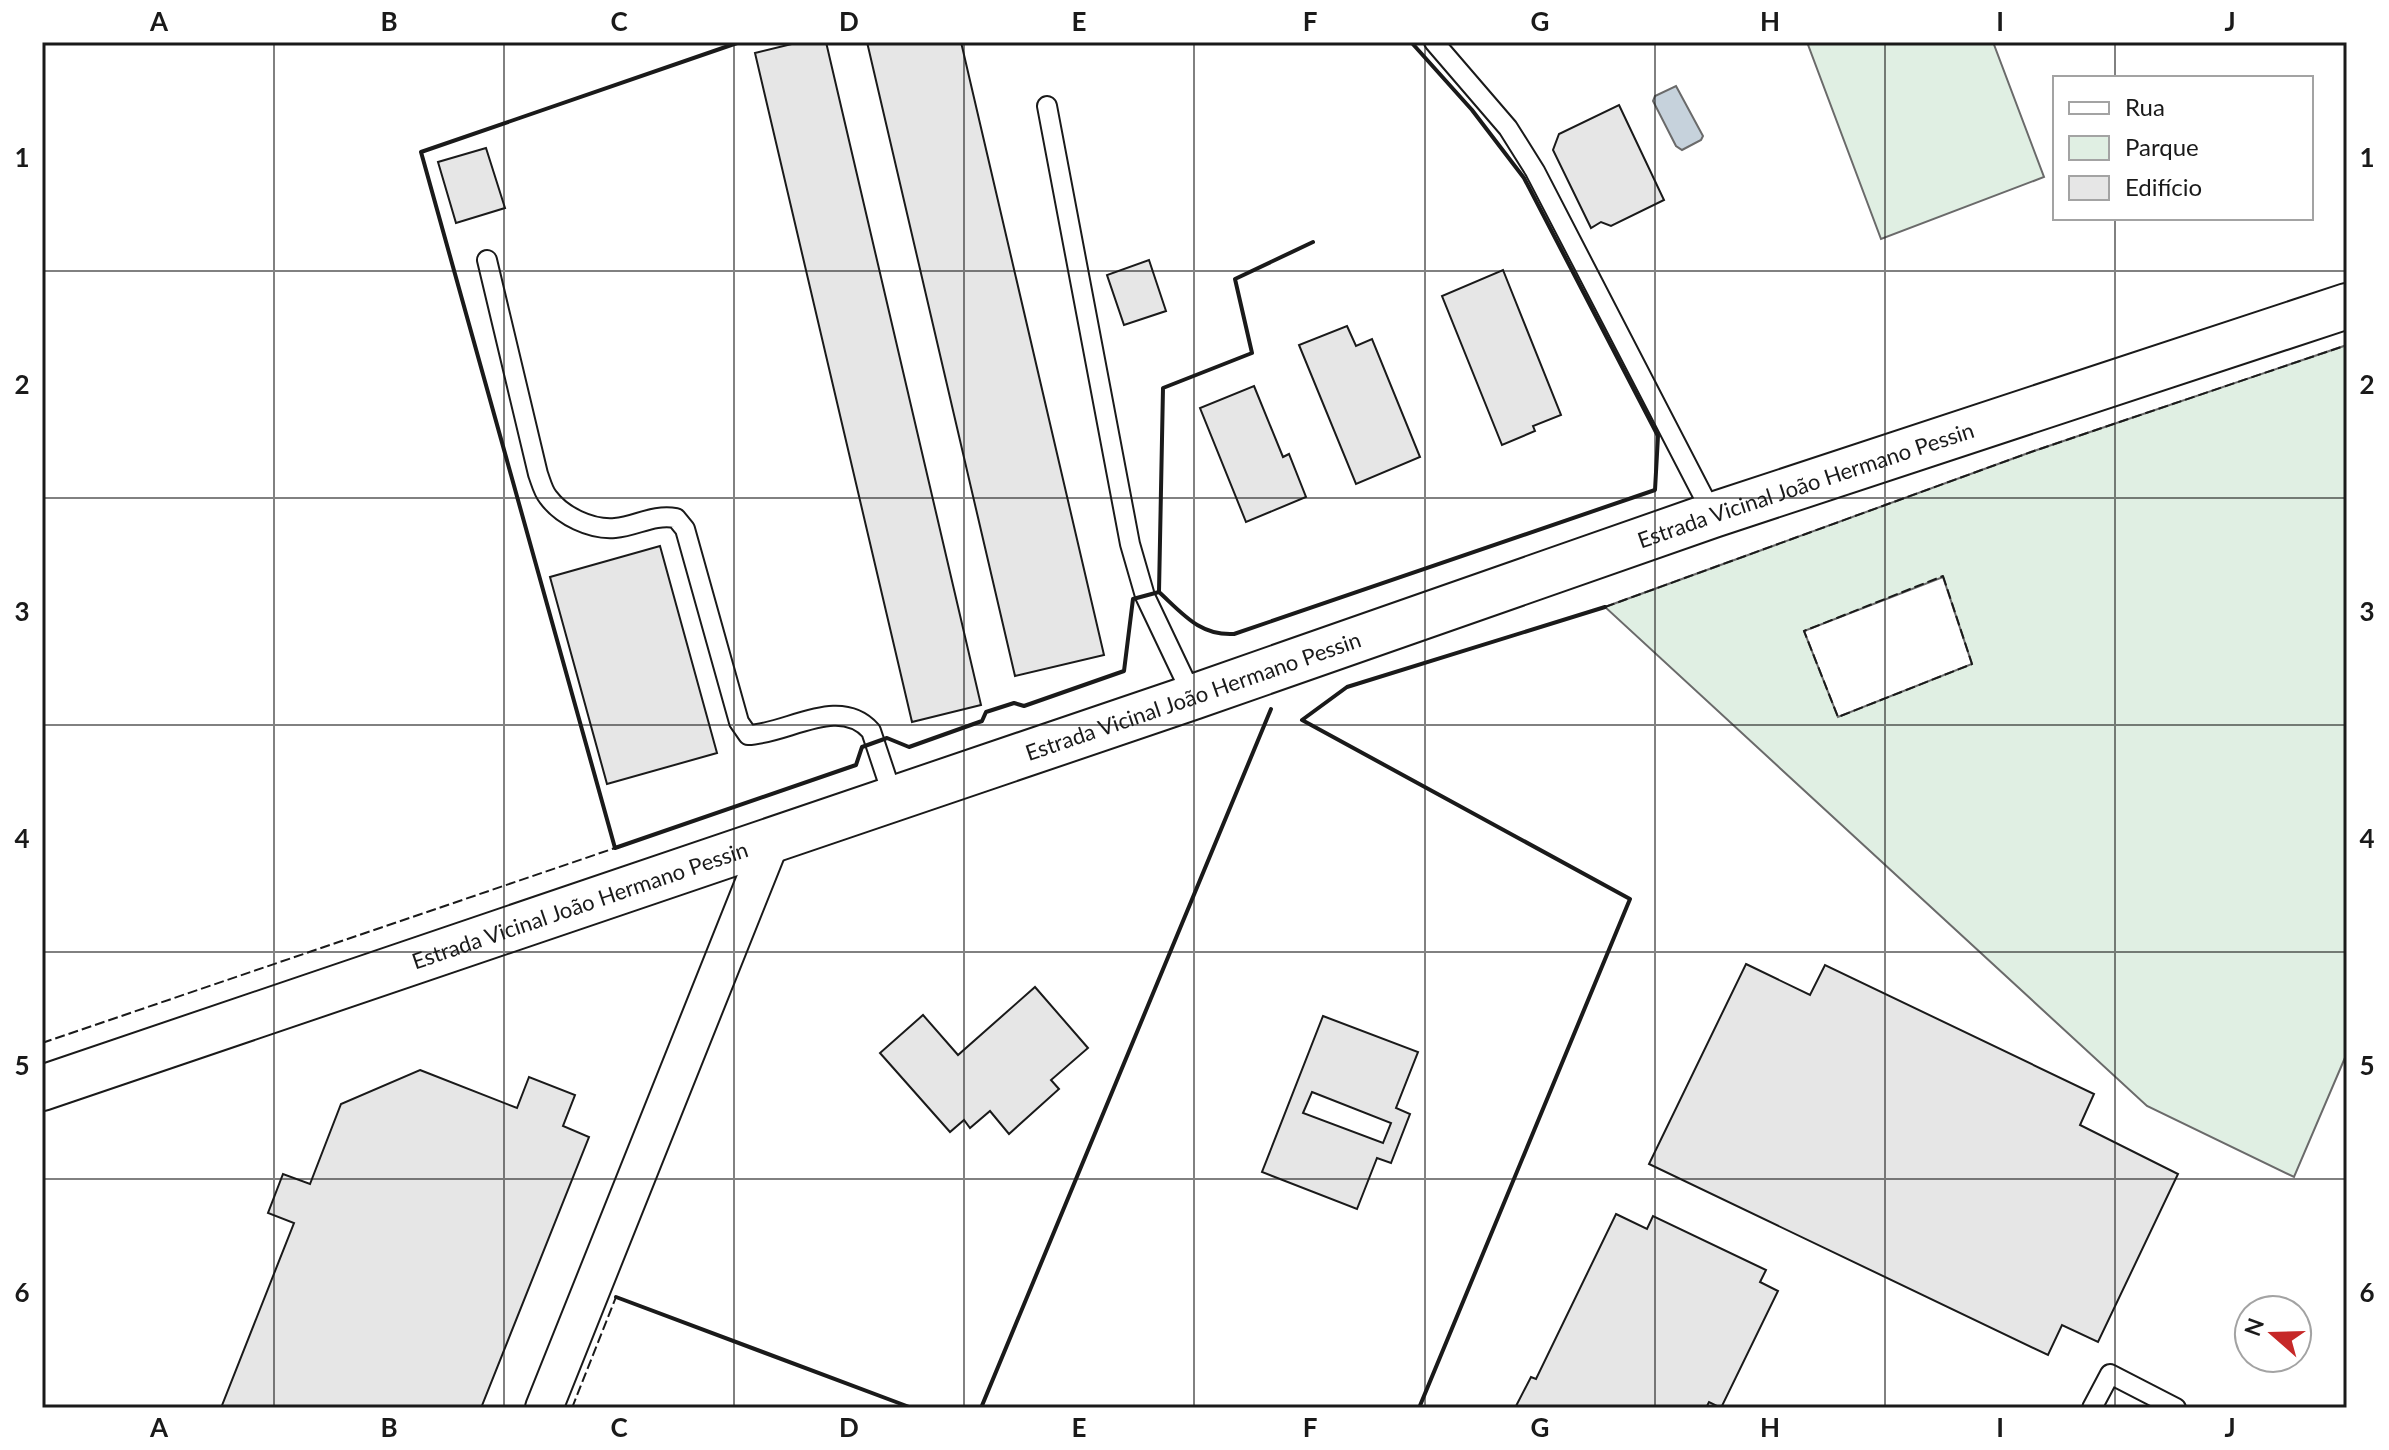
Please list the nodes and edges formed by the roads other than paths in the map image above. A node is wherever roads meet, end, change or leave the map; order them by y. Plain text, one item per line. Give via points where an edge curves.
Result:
1 (1434, 42) edge
2 (1047, 106) dead end
3 (487, 260) dead end
4 (2347, 306) edge
5 (1713, 515) junction
6 (1193, 697) junction
7 (893, 797) junction
8 (772, 838) junction
9 (42, 1088) edge
10 (544, 1408) edge
11 (2092, 1408) edge
12 (2176, 1408) edge

1 - 5 lane via 1508,128 1535,171
2 - 6 lane via 1130,544 1145,596
3 - 7 lane via 547,496 561,510 593,525 614,528 662,515 676,518 685,529 739,722 748,735 827,715 853,718 871,731
4 - 5 main road, Estrada Vicinal João Hermano Pessin
5 - 6 main road, Estrada Vicinal João Hermano Pessin
6 - 7 main road, Estrada Vicinal João Hermano Pessin
7 - 8 main road, Estrada Vicinal João Hermano Pessin
8 - 9 main road, Estrada Vicinal João Hermano Pessin
8 - 10 street
11 - 12 lane via 2110,1374

